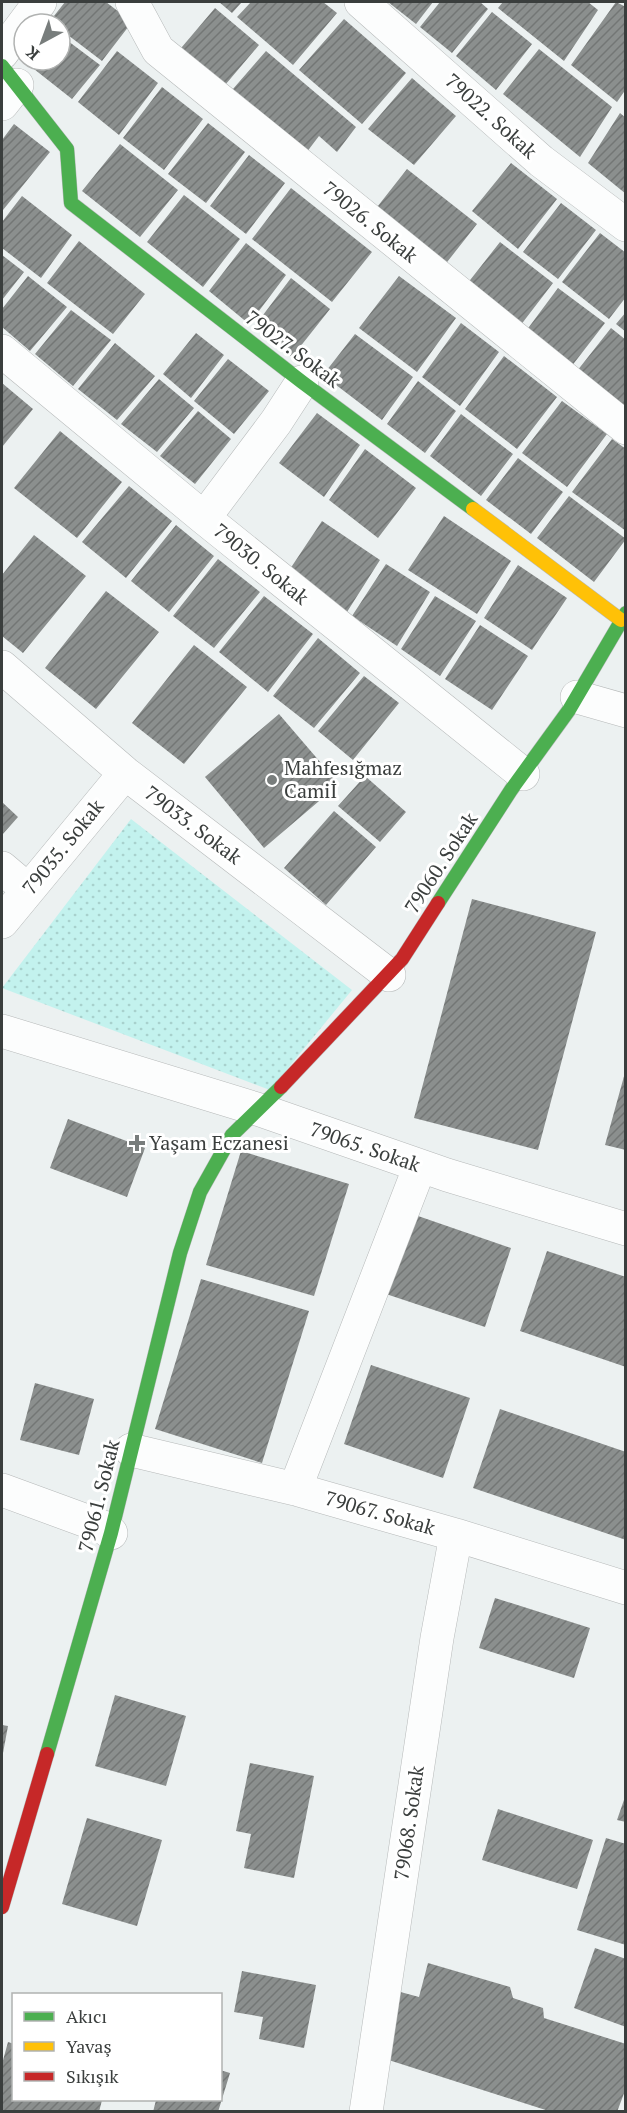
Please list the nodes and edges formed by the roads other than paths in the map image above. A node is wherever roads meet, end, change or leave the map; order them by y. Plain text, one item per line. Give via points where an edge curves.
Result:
1 (40, 2) edge
2 (132, 2) edge
3 (361, 2) edge
4 (2, 53) edge
5 (7, 85) edge
6 (626, 225) edge
7 (2, 351) edge
8 (302, 382) junction
9 (626, 428) edge
10 (204, 518) junction
11 (623, 616) edge
12 (2, 667) edge
13 (578, 697) junction
14 (626, 711) edge
15 (125, 773) junction
16 (523, 774) junction
17 (2, 868) edge
18 (28, 890) junction
19 (2, 922) edge
20 (389, 975) junction
21 (2, 1031) edge
22 (260, 1110) junction
23 (420, 1166) junction
24 (626, 1228) edge
25 (131, 1450) junction
26 (2, 1490) edge
27 (295, 1490) junction
28 (111, 1533) junction
29 (456, 1535) junction
30 (626, 1588) edge
31 (9, 1853) edge
32 (2, 1907) edge
33 (366, 2112) edge

1 - 4 street
2 - 9 street, 79026. Sokak via 158,50
3 - 6 street, 79022. Sokak via 541,161
5 - 8 street, 79027. Sokak via 67,149 71,203
7 - 10 street, 79030. Sokak
8 - 10 street
8 - 11 street, 79027. Sokak
10 - 16 street, 79030. Sokak
11 - 13 street, 79060. Sokak
12 - 15 street, 79033. Sokak
13 - 14 street
13 - 16 street, 79060. Sokak
15 - 18 street, 79035. Sokak
15 - 20 street, 79033. Sokak
16 - 20 street, 79060. Sokak
17 - 18 street
18 - 19 street, 79035. Sokak
20 - 22 street, 79060. Sokak
21 - 22 street, 79065. Sokak
22 - 23 street, 79065. Sokak
22 - 25 street, 79061. Sokak via 232,1135 200,1192 180,1253
23 - 24 street, 79065. Sokak
23 - 27 street
25 - 27 street, 79067. Sokak
25 - 28 street, 79061. Sokak
26 - 28 street
27 - 29 street, 79067. Sokak
28 - 31 street, 79061. Sokak
29 - 30 street, 79067. Sokak
29 - 33 street, 79068. Sokak
31 - 32 street, 79061. Sokak

